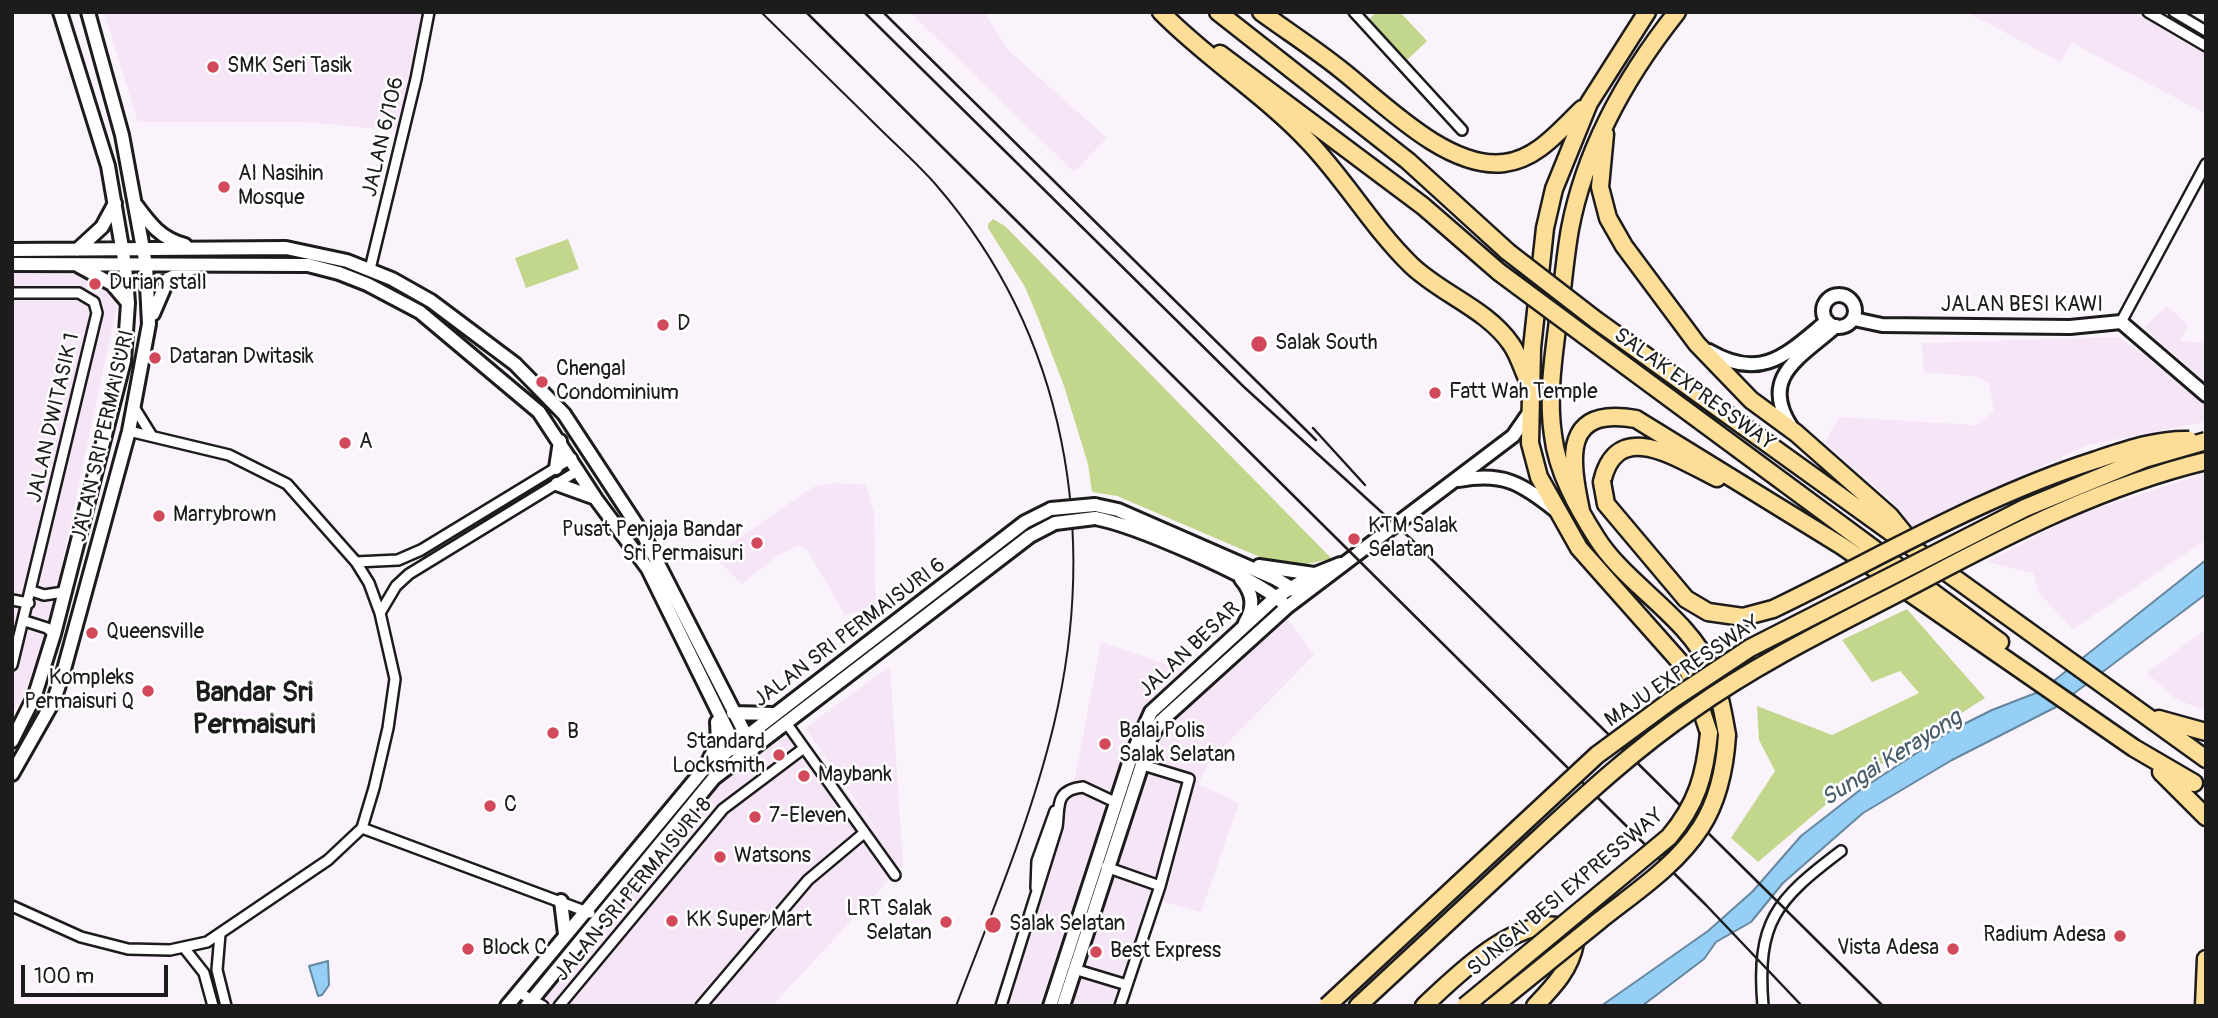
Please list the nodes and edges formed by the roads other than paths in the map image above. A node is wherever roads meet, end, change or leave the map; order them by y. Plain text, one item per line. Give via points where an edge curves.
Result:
1 (60, 12) edge
2 (88, 12) edge
3 (429, 12) edge
4 (1163, 12) edge
5 (1218, 12) edge
6 (1261, 12) edge
7 (1354, 12) edge
8 (1371, 12) edge
9 (1647, 12) edge
10 (1677, 12) edge
11 (2148, 12) edge
12 (2175, 12) edge
13 (1362, 21) junction
14 (2206, 31) edge
15 (2206, 46) edge
16 (1589, 103) junction
17 (1607, 121) junction
18 (1462, 130) dead end
19 (2206, 164) edge
20 (115, 202) junction
21 (134, 202) junction
22 (201, 248) junction
23 (286, 248) junction
24 (12, 250) edge
25 (122, 250) junction
26 (143, 250) junction
27 (76, 251) junction
28 (12, 264) edge
29 (75, 264) junction
30 (203, 264) junction
31 (287, 264) junction
32 (125, 265) junction
33 (146, 265) junction
34 (370, 269) junction
35 (12, 293) edge
36 (128, 303) junction
37 (1854, 319) junction
38 (1831, 323) junction
39 (2121, 323) junction
40 (149, 324) junction
41 (1697, 344) junction
42 (515, 364) junction
43 (502, 378) junction
44 (1530, 385) junction
45 (2206, 395) edge
46 (134, 407) junction
47 (1529, 414) junction
48 (128, 431) junction
49 (1796, 433) junction
50 (153, 437) junction
51 (580, 440) junction
52 (561, 441) junction
53 (2206, 441) edge
54 (2206, 461) edge
55 (578, 462) junction
56 (556, 468) junction
57 (600, 472) junction
58 (1455, 480) junction
59 (556, 484) junction
60 (1755, 493) junction
61 (596, 499) junction
62 (1555, 510) junction
63 (1581, 511) junction
64 (1095, 512) junction
65 (83, 519) junction
66 (1918, 550) junction
67 (1878, 551) junction
68 (356, 562) junction
69 (1340, 564) junction
70 (1239, 569) junction
71 (1315, 574) junction
72 (1292, 586) junction
73 (32, 591) junction
74 (64, 592) junction
75 (1301, 596) junction
76 (1917, 596) junction
77 (1276, 597) junction
78 (12, 600) edge
79 (29, 603) junction
80 (1287, 607) junction
81 (380, 612) junction
82 (25, 621) junction
83 (1241, 629) junction
84 (54, 635) junction
85 (12, 665) edge
86 (716, 712) junction
87 (733, 713) junction
88 (778, 713) junction
89 (2146, 716) junction
90 (787, 724) junction
91 (2206, 732) edge
92 (12, 741) edge
93 (740, 741) junction
94 (804, 748) junction
95 (2134, 748) junction
96 (753, 749) junction
97 (741, 758) junction
98 (2206, 759) edge
99 (1143, 765) junction
100 (703, 770) junction
101 (12, 774) edge
102 (2200, 788) edge
103 (1117, 803) junction
104 (2206, 817) edge
105 (362, 828) junction
106 (864, 832) junction
107 (1841, 851) dead end
108 (1106, 867) junction
109 (895, 875) dead end
110 (1160, 886) junction
111 (561, 901) junction
112 (12, 906) edge
113 (584, 911) junction
114 (599, 916) junction
115 (220, 934) junction
116 (565, 934) junction
117 (185, 949) junction
118 (2206, 959) edge
119 (1074, 969) junction
120 (1127, 985) junction
121 (518, 992) junction
122 (534, 1004) edge
123 (213, 1006) edge
124 (226, 1006) edge
125 (507, 1006) edge
126 (559, 1006) edge
127 (701, 1006) edge
128 (1001, 1006) edge
129 (1050, 1006) edge
130 (1063, 1006) edge
131 (1120, 1006) edge
132 (1327, 1006) edge
133 (1358, 1006) edge
134 (1424, 1006) edge
135 (1465, 1006) edge
136 (1494, 1006) edge
137 (1535, 1006) edge
138 (1763, 1006) edge
139 (2204, 1006) edge

1 - 20 street, JALAN SRI PERMAISURI
2 - 21 street, JALAN SRI PERMAISURI via 122,135
3 - 34 street, JALAN 6/106
4 - 44 highway via 1194,46 1309,142 1422,276 1498,329 1513,346
4 - 67 highway, SALAK EXPRESSWAY, bridge via 1423,206 1499,272
5 - 66 highway, SALAK EXPRESSWAY, bridge via 1408,161 1508,252 1595,320
6 - 16 highway via 1409,126 1474,159 1503,163 1533,155
7 - 13 street
8 - 13 street
9 - 16 highway, SUNGAI BESI EXPRESSWAY
10 - 17 highway, SUNGAI BESI EXPRESSWAY
11 - 15 street
12 - 14 street
13 - 18 street
16 - 44 highway, SUNGAI BESI EXPRESSWAY via 1554,189 1545,228
17 - 41 highway via 1600,187 1608,218
17 - 63 highway, SUNGAI BESI EXPRESSWAY via 1591,154 1570,229 1551,396 1553,436 1564,478
19 - 39 street
20 - 25 street, JALAN SRI PERMAISURI
20 - 27 street via 102,227
21 - 22 street via 153,229 171,242
21 - 26 street, JALAN SRI PERMAISURI
22 - 23 street
22 - 26 street
23 - 31 street via 283,258
23 - 34 street via 324,253
24 - 27 street
25 - 26 street
25 - 27 street
25 - 32 street, JALAN SRI PERMAISURI
26 - 33 street, JALAN SRI PERMAISURI
28 - 29 street
29 - 32 street
29 - 36 street via 112,284
30 - 31 street
30 - 33 street
30 - 40 street via 168,279
31 - 43 street via 339,272 387,294 420,313
32 - 33 street
32 - 36 street, JALAN SRI PERMAISURI
33 - 40 street, JALAN SRI PERMAISURI
34 - 42 street via 431,301
35 - 73 street, JALAN DWITASIK 1 via 79,293 94,302 97,313
36 - 65 street, JALAN SRI PERMAISURI via 124,361
37 - 38 street via 1846,326
37 - 38 street via 1854,305 1839,295 1826,302 1824,311
37 - 39 street, JALAN BESI KAWI via 1882,325 2070,327
38 - 41 street via 1776,361 1759,365 1724,360
38 - 49 street via 1787,370 1779,385 1782,411
39 - 45 street, JALAN BESI KAWI
40 - 46 street, JALAN SRI PERMAISURI
41 - 49 highway via 1751,400
42 - 43 street
42 - 51 street via 546,392
43 - 52 street via 540,412
44 - 47 highway, SUNGAI BESI EXPRESSWAY
46 - 48 street, JALAN SRI PERMAISURI
46 - 50 street
47 - 58 street, JALAN BESAR via 1513,436
47 - 62 highway, SUNGAI BESI EXPRESSWAY via 1530,443 1539,477
48 - 50 street
48 - 65 street via 113,435
48 - 101 street, JALAN SRI PERMAISURI via 64,673
49 - 66 highway via 1889,516
50 - 68 street via 229,455 287,484
51 - 55 street
51 - 57 street
52 - 55 street
52 - 56 street
53 - 60 highway, bridge via 2173,440 2131,448 2052,474 1773,609 1743,617 1708,611 1686,599 1606,504 1602,482 1610,461 1619,452 1639,445 1652,446
53 - 132 highway, MAJU EXPRESSWAY, bridge via 2144,459 2025,508 1751,648 1597,755
54 - 133 highway, MAJU EXPRESSWAY, bridge via 2123,486 1990,544 1805,642 1692,710 1612,770
55 - 56 street
55 - 57 street
55 - 59 street
55 - 61 street
56 - 68 street via 421,550 398,560
57 - 87 street via 644,536
58 - 62 street via 1506,478
58 - 69 street, JALAN BESAR
59 - 61 street
59 - 81 street via 409,573
60 - 63 highway via 1656,429 1614,415 1595,419 1581,430 1573,445
60 - 76 highway
61 - 86 street via 648,569
62 - 135 highway, SUNGAI BESI EXPRESSWAY, bridge via 1579,548 1689,672 1709,733 1699,792 1669,837
63 - 136 highway, SUNGAI BESI EXPRESSWAY, bridge via 1617,564 1681,627 1709,666 1725,725 1726,762 1716,798 1681,852
64 - 70 street, JALAN SRI PERMAISURI 6
64 - 88 street, JALAN SRI PERMAISURI 6, bridge via 1051,509 1025,522
64 - 90 street, JALAN SRI PERMAISURI 6, bridge via 1055,523 1030,536
65 - 74 street, JALAN SRI PERMAISURI
66 - 89 highway, SALAK EXPRESSWAY
67 - 76 highway
67 - 102 highway, SALAK EXPRESSWAY
68 - 81 street
69 - 71 street, JALAN BESAR
69 - 75 street, JALAN BESAR
70 - 71 street
70 - 72 street, JALAN SRI PERMAISURI 6
70 - 77 street, JALAN SRI PERMAISURI 6
70 - 83 street via 1252,597 1249,617
71 - 72 street, JALAN BESAR
72 - 75 street, JALAN SRI PERMAISURI 6
72 - 77 street, JALAN BESAR
73 - 74 street via 44,595
73 - 79 street, JALAN DWITASIK 1
74 - 84 street, JALAN SRI PERMAISURI
75 - 80 street, JALAN BESAR
76 - 95 highway
77 - 80 street, JALAN SRI PERMAISURI 6
77 - 83 street, JALAN BESAR
78 - 79 street
79 - 82 street, JALAN DWITASIK 1
80 - 99 street, JALAN BESAR via 1161,721
81 - 105 street via 395,679 388,729
82 - 84 street
82 - 85 street, JALAN DWITASIK 1
83 - 103 street, JALAN BESAR via 1151,712
84 - 92 street, JALAN SRI PERMAISURI via 35,695
86 - 93 street
86 - 100 street via 718,742
87 - 88 street
87 - 93 street
88 - 93 street, JALAN SRI PERMAISURI 6
89 - 91 highway
89 - 98 highway, SALAK EXPRESSWAY
90 - 94 street
90 - 96 street, JALAN SRI PERMAISURI 6
93 - 96 street
93 - 97 street
93 - 100 street, JALAN SRI PERMAISURI 6
94 - 106 street
94 - 126 street, JALAN SRI PERMAISURI 8 via 723,809
95 - 102 highway
95 - 104 highway
96 - 97 street, JALAN SRI PERMAISURI 6
97 - 114 street, JALAN SRI PERMAISURI 6 via 714,778
99 - 108 street, JALAN BESAR
99 - 110 street via 1189,779
100 - 113 street, JALAN SRI PERMAISURI 6
103 - 128 street via 1083,787 1067,792 1057,807 1057,827
103 - 129 street, JALAN BESAR
105 - 111 street
105 - 115 street via 328,860
106 - 109 street
106 - 127 street via 808,880
107 - 138 street via 1805,877 1774,911 1763,940
108 - 110 street
108 - 119 street, JALAN BESAR
110 - 120 street
111 - 113 street
111 - 116 street
112 - 117 street via 80,937 128,949
113 - 114 street
113 - 116 street, JALAN SRI PERMAISURI 6
114 - 122 street, JALAN SRI PERMAISURI 6
115 - 117 street
115 - 124 street via 217,970
116 - 121 street, JALAN SRI PERMAISURI 6
117 - 123 street via 204,973
118 - 139 highway
119 - 120 street
119 - 130 street, JALAN BESAR
120 - 131 street
121 - 122 street
121 - 125 street, JALAN SRI PERMAISURI 6
134 - 137 highway via 1463,970 1512,938 1541,925 1567,928 1575,943 1569,965

